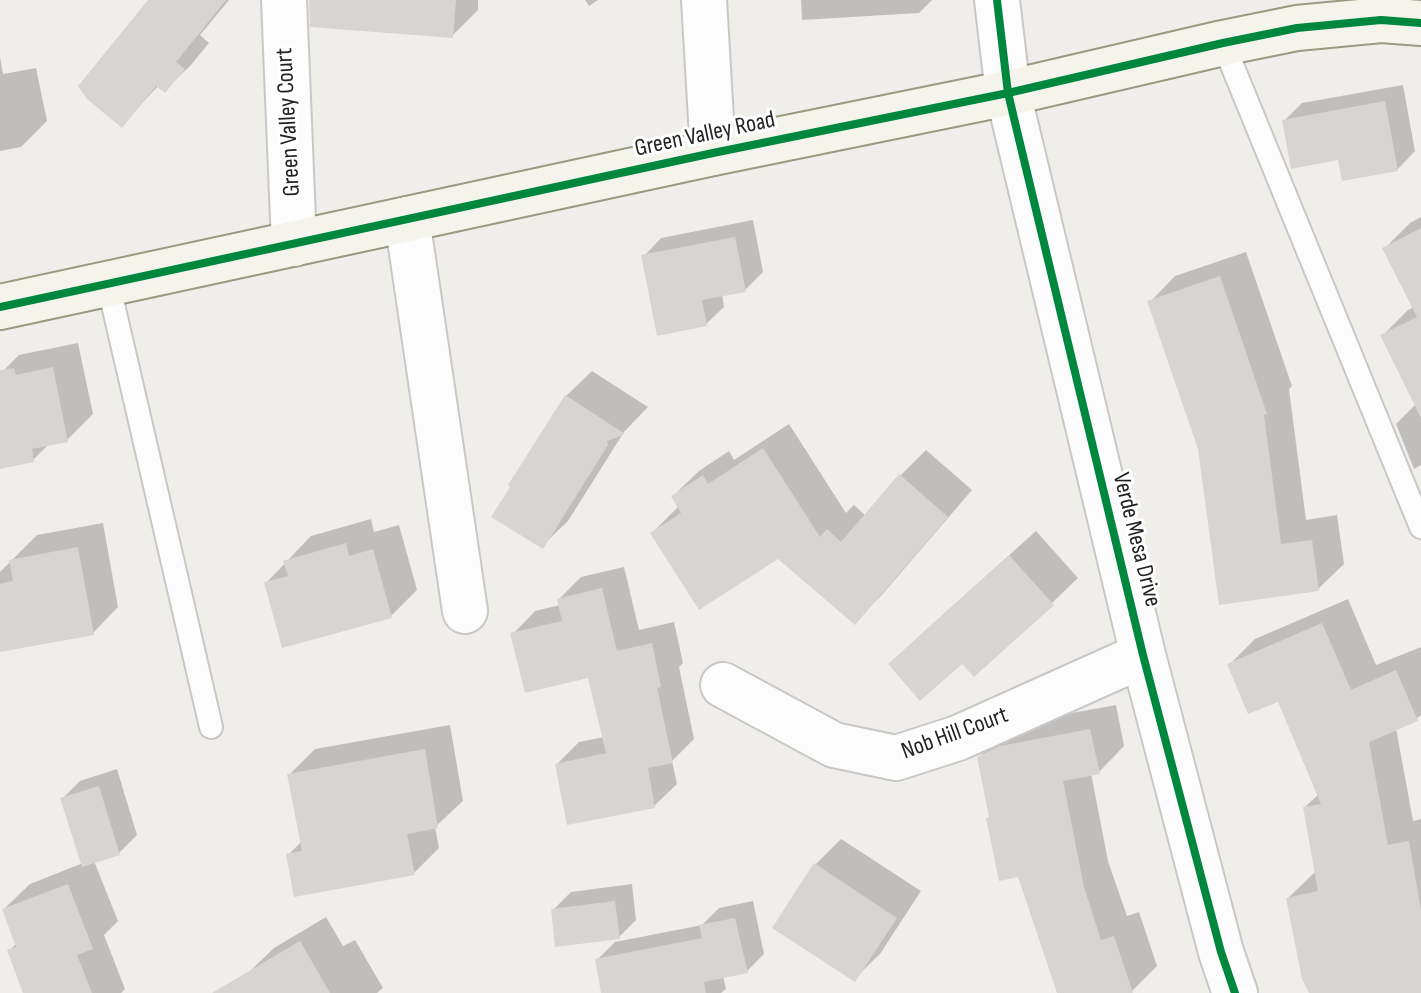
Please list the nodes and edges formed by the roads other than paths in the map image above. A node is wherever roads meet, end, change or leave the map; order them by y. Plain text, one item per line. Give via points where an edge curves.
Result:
1 (284, 0) edge
2 (704, 0) edge
3 (997, 0) edge
4 (1421, 23) edge
5 (1223, 43) junction
6 (1008, 93) junction
7 (713, 153) junction
8 (407, 219) junction
9 (294, 244) junction
10 (108, 283) junction
11 (0, 307) edge
12 (1421, 527) edge
13 (465, 611) dead end
14 (1143, 655) junction
15 (723, 685) dead end
16 (211, 727) dead end
17 (1235, 993) edge

1 - 9 street, Green Valley Court
2 - 7 street
3 - 6 street, Verde Mesa Drive
4 - 5 street, Green Valley Road via 1381,20 1297,28
5 - 6 street, Green Valley Road
5 - 12 lane
6 - 7 street, Green Valley Road
6 - 14 street, Verde Mesa Drive
7 - 8 street, Green Valley Road
8 - 9 street, Green Valley Road
8 - 13 street
9 - 10 street, Green Valley Road
10 - 11 street, Green Valley Road
10 - 16 lane
14 - 15 street, Nob Hill Court via 958,738 896,758 834,745
14 - 17 street, Verde Mesa Drive

